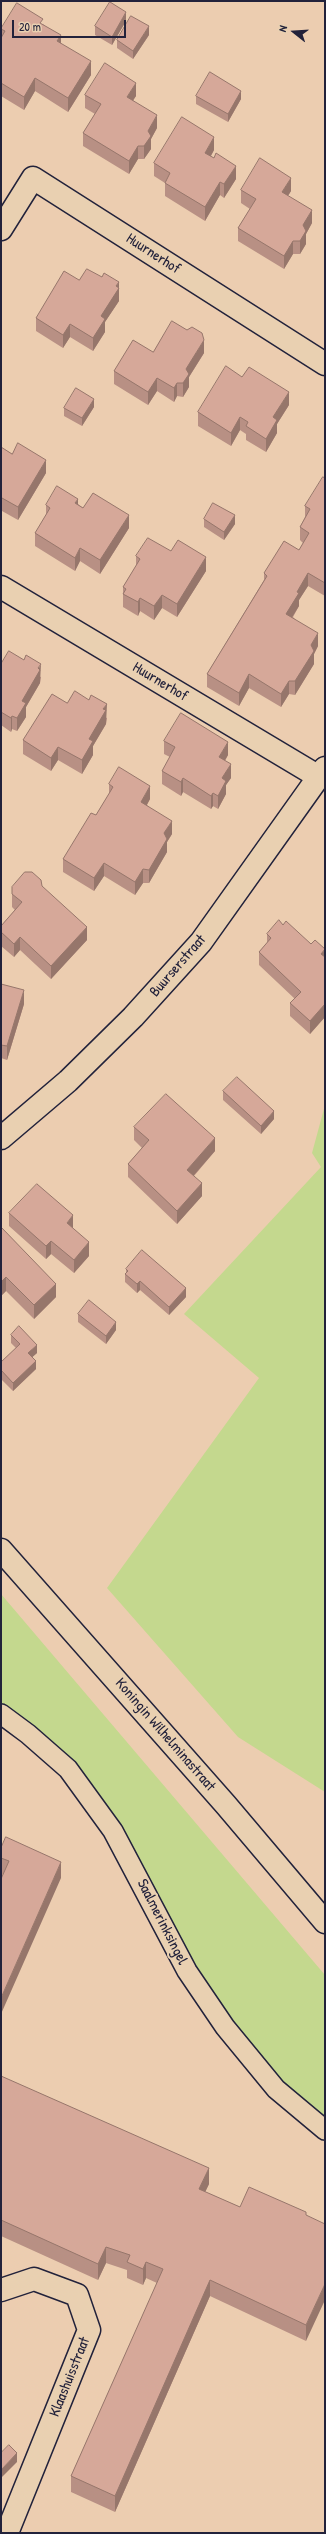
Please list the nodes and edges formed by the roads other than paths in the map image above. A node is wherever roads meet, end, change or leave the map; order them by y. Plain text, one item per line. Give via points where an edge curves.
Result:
1 (1, 229) edge
2 (325, 364) edge
3 (1, 587) edge
4 (322, 772) edge
5 (1, 1138) edge
6 (1, 1550) edge
7 (1, 1714) edge
8 (325, 1922) edge
9 (325, 2130) edge
10 (1, 2290) edge
11 (8, 2533) edge

1 - 2 street, Huurnerhof via 33,178
3 - 4 street, Huurnerhof
4 - 5 street, Buurserstraat via 201,942 133,1018 68,1081
6 - 8 street, Koningin Wilhelminastraat via 221,1799
7 - 9 lane, Saalmerinksingel via 68,1769 114,1831 187,1971 224,2026 276,2089
10 - 11 street, Klaashuisstraat via 34,2279 78,2295 89,2330

